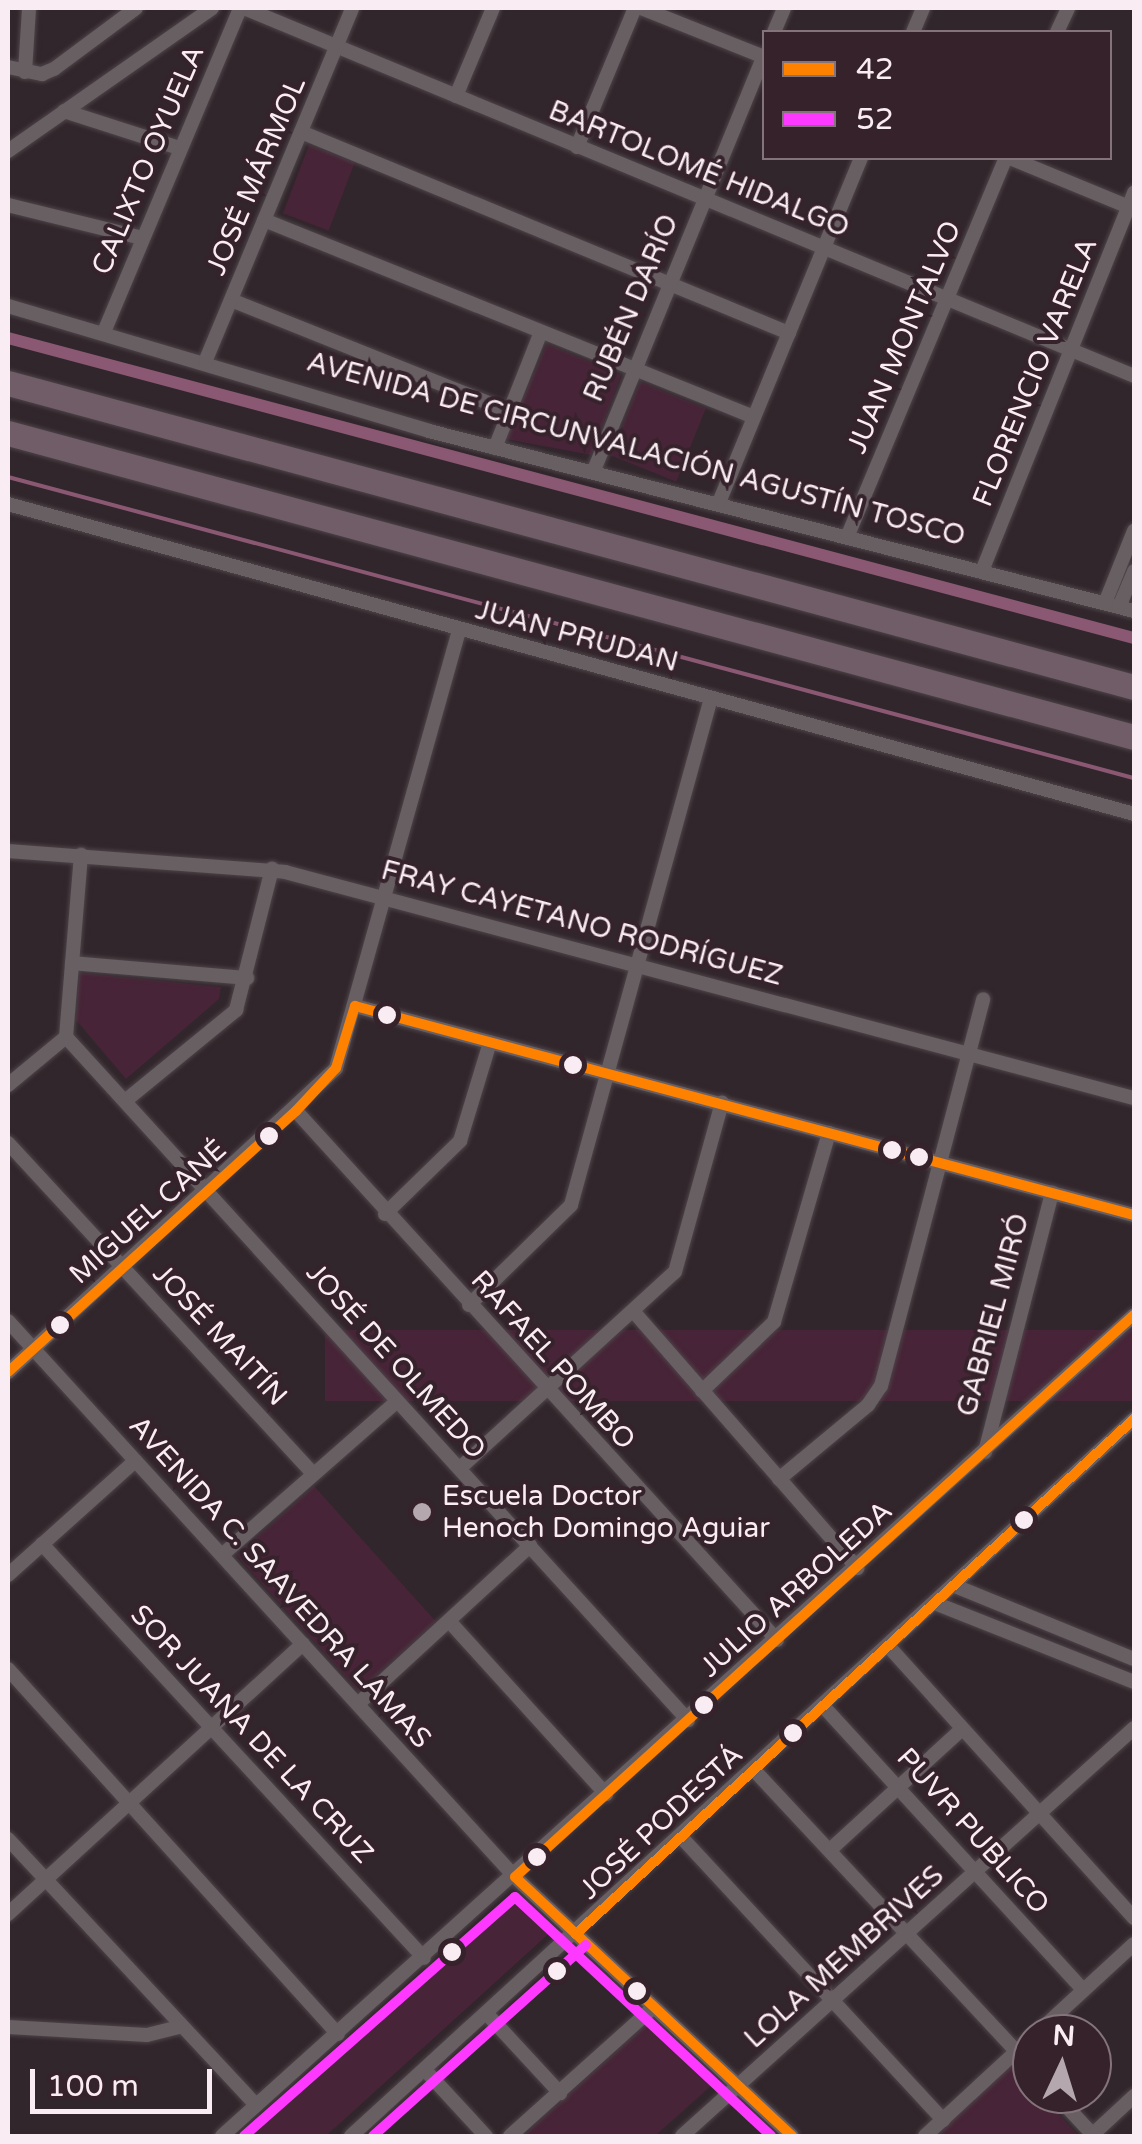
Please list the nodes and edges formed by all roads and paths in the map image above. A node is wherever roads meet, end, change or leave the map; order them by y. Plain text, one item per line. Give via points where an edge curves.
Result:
1 (29, 8) edge
2 (136, 8) edge
3 (212, 8) edge
4 (242, 8) edge
5 (352, 8) edge
6 (493, 8) edge
7 (638, 8) edge
8 (336, 48) junction
9 (762, 55) edge
10 (762, 61) edge
11 (8, 67) edge
12 (25, 72) junction
13 (456, 96) junction
14 (64, 111) junction
15 (301, 132) junction
16 (577, 147) junction
17 (179, 148) junction
18 (8, 150) edge
19 (860, 160) edge
20 (1007, 160) edge
21 (1014, 160) edge
22 (705, 197) junction
23 (1133, 202) edge
24 (8, 205) edge
25 (264, 220) junction
26 (142, 238) junction
27 (824, 247) junction
28 (668, 284) junction
29 (947, 298) junction
30 (231, 300) junction
31 (8, 306) edge
32 (104, 332) junction
33 (541, 332) junction
34 (788, 334) junction
35 (1071, 350) junction
36 (204, 362) junction
37 (632, 368) junction
38 (1134, 376) edge
39 (8, 383) edge
40 (508, 411) junction
41 (754, 418) junction
42 (8, 433) edge
43 (495, 448) junction
44 (594, 470) junction
45 (720, 500) junction
46 (8, 504) edge
47 (1134, 531) edge
48 (848, 536) junction
49 (982, 571) junction
50 (1134, 571) edge
51 (1119, 607) edge
52 (460, 630) junction
53 (1134, 687) edge
54 (711, 698) junction
55 (1134, 738) edge
56 (1134, 814) edge
57 (8, 851) edge
58 (81, 855) junction
59 (272, 869) junction
60 (385, 898) junction
61 (636, 962) junction
62 (72, 964) junction
63 (247, 978) junction
64 (983, 999) dead end
65 (355, 1006) junction
66 (66, 1036) junction
67 (490, 1042) junction
68 (968, 1052) junction
69 (607, 1072) junction
70 (8, 1085) edge
71 (1134, 1098) edge
72 (125, 1102) junction
73 (722, 1102) junction
74 (296, 1111) junction
75 (829, 1133) junction
76 (8, 1143) edge
77 (940, 1162) junction
78 (208, 1192) junction
79 (1052, 1192) junction
80 (385, 1214) junction
81 (1134, 1215) edge
82 (125, 1269) junction
83 (469, 1305) junction
84 (634, 1312) junction
85 (1134, 1316) edge
86 (8, 1321) edge
87 (33, 1349) junction
88 (8, 1372) edge
89 (545, 1390) junction
90 (702, 1391) junction
91 (397, 1401) junction
92 (1134, 1418) edge
93 (986, 1452) junction
94 (135, 1461) junction
95 (460, 1468) junction
96 (313, 1474) junction
97 (779, 1479) junction
98 (42, 1544) junction
99 (530, 1546) junction
100 (222, 1554) junction
101 (857, 1568) junction
102 (8, 1575) edge
103 (955, 1586) junction
104 (937, 1604) junction
105 (449, 1621) junction
106 (776, 1640) junction
107 (303, 1644) junction
108 (890, 1648) junction
109 (1134, 1659) edge
110 (8, 1668) edge
111 (1134, 1682) edge
112 (358, 1704) junction
113 (824, 1707) junction
114 (688, 1720) junction
115 (212, 1727) junction
116 (1134, 1728) edge
117 (962, 1730) junction
118 (754, 1770) junction
119 (898, 1786) junction
120 (606, 1794) junction
121 (129, 1803) junction
122 (1039, 1813) junction
123 (8, 1839) edge
124 (683, 1839) junction
125 (831, 1849) junction
126 (976, 1871) junction
127 (515, 1877) junction
128 (44, 1880) junction
129 (8, 1914) edge
130 (1134, 1918) edge
131 (907, 1932) junction
132 (576, 1934) junction
133 (1134, 1944) edge
134 (424, 1958) junction
135 (1083, 1990) junction
136 (834, 2002) junction
137 (654, 2007) junction
138 (487, 2014) junction
139 (1057, 2014) edge
140 (182, 2026) junction
141 (8, 2027) edge
142 (338, 2034) junction
143 (1012, 2047) edge
144 (1012, 2057) edge
145 (425, 2070) junction
146 (739, 2086) junction
147 (560, 2092) junction
148 (1134, 2096) edge
149 (256, 2106) junction
150 (1074, 2114) edge
151 (942, 2120) junction
152 (222, 2136) edge
153 (351, 2136) edge
154 (486, 2136) edge
155 (510, 2136) edge
156 (682, 2136) edge
157 (792, 2136) edge
158 (924, 2136) edge
159 (1093, 2136) edge

1 - 12 street
2 - 12 street via 54,69
3 - 14 street, CALIXTO OYUELA
4 - 8 street, BARTOLOMÉ HIDALGO
4 - 17 street, CALIXTO OYUELA
5 - 8 street, JOSÉ MÁRMOL
6 - 13 street
7 - 9 street
7 - 16 street
8 - 13 street, BARTOLOMÉ HIDALGO
8 - 15 street, JOSÉ MÁRMOL
10 - 22 street, RUBÉN DARÍO
11 - 12 street
13 - 16 street, BARTOLOMÉ HIDALGO
14 - 17 street
14 - 18 street, CALIXTO OYUELA
15 - 25 street, JOSÉ MÁRMOL
15 - 28 street
16 - 22 street, BARTOLOMÉ HIDALGO
17 - 26 street, CALIXTO OYUELA
19 - 27 street
20 - 29 street, JUAN MONTALVO
21 - 23 street
22 - 27 street, BARTOLOMÉ HIDALGO
22 - 28 street, RUBÉN DARÍO
23 - 35 street, FLORENCIO VARELA
24 - 26 street
25 - 30 street, JOSÉ MÁRMOL
25 - 33 street
26 - 32 street, CALIXTO OYUELA
27 - 29 street, BARTOLOMÉ HIDALGO
27 - 34 street
28 - 34 street
28 - 37 street, RUBÉN DARÍO
29 - 35 street, BARTOLOMÉ HIDALGO
29 - 48 street, JUAN MONTALVO
30 - 36 street, JOSÉ MÁRMOL
30 - 40 street
31 - 32 street, AVENIDA DE CIRCUNVALACIÓN AGUSTÍN TOSCO
32 - 36 street, AVENIDA DE CIRCUNVALACIÓN AGUSTÍN TOSCO
33 - 37 street
33 - 40 street
34 - 41 street
35 - 38 street, BARTOLOMÉ HIDALGO
35 - 49 street, FLORENCIO VARELA
36 - 43 street, AVENIDA DE CIRCUNVALACIÓN AGUSTÍN TOSCO
37 - 41 street
37 - 44 street, RUBÉN DARÍO
39 - 53 highway
40 - 43 street
41 - 45 street
42 - 55 highway
43 - 44 street, AVENIDA DE CIRCUNVALACIÓN AGUSTÍN TOSCO
44 - 45 street, AVENIDA DE CIRCUNVALACIÓN AGUSTÍN TOSCO
45 - 48 street, AVENIDA DE CIRCUNVALACIÓN AGUSTÍN TOSCO
46 - 52 street, JUAN PRUDAN
47 - 51 street
48 - 49 street, AVENIDA DE CIRCUNVALACIÓN AGUSTÍN TOSCO
49 - 51 street, AVENIDA DE CIRCUNVALACIÓN AGUSTÍN TOSCO
50 - 51 street
52 - 54 street, JUAN PRUDAN
52 - 60 street, MIGUEL CANÉ
54 - 56 street, JUAN PRUDAN
54 - 61 street
57 - 58 street, FRAY CAYETANO RODRÍGUEZ
58 - 59 street, FRAY CAYETANO RODRÍGUEZ
58 - 62 street
59 - 60 street, FRAY CAYETANO RODRÍGUEZ
59 - 63 street
60 - 61 street, FRAY CAYETANO RODRÍGUEZ
60 - 65 street, MIGUEL CANÉ
61 - 68 street, FRAY CAYETANO RODRÍGUEZ
61 - 69 street
62 - 63 street
62 - 66 street
63 - 72 street via 230,1016
64 - 68 street
65 - 67 street
65 - 74 street, MIGUEL CANÉ via 341,1060
66 - 70 street
66 - 72 street, JOSÉ DE OLMEDO
67 - 69 street
67 - 80 street via 460,1141
68 - 71 street, FRAY CAYETANO RODRÍGUEZ
68 - 77 street
69 - 73 street
69 - 83 street via 566,1214
72 - 78 street, JOSÉ DE OLMEDO
73 - 75 street
73 - 84 street via 678,1265
74 - 78 street, MIGUEL CANÉ
74 - 80 street, RAFAEL POMBO
75 - 77 street
75 - 90 street via 774,1322
76 - 82 street, JOSÉ MAITÍN
77 - 79 street
77 - 97 street via 877,1396
78 - 82 street, MIGUEL CANÉ
78 - 91 street, JOSÉ DE OLMEDO
79 - 81 street
79 - 93 street, GABRIEL MIRÓ
80 - 83 street, RAFAEL POMBO
82 - 87 street, MIGUEL CANÉ
82 - 96 street, JOSÉ MAITÍN
83 - 89 street, RAFAEL POMBO
84 - 89 street
84 - 90 street
85 - 93 street, JULIO ARBOLEDA
86 - 87 street, AVENIDA C. SAAVEDRA LAMAS
87 - 88 street, MIGUEL CANÉ
87 - 94 street, AVENIDA C. SAAVEDRA LAMAS
89 - 95 street
89 - 106 street, RAFAEL POMBO
90 - 97 street
91 - 95 street, JOSÉ DE OLMEDO
91 - 96 street
92 - 103 street, JOSÉ PODESTÁ
93 - 101 street, JULIO ARBOLEDA
94 - 98 street
94 - 100 street, AVENIDA C. SAAVEDRA LAMAS
95 - 99 street, JOSÉ DE OLMEDO
96 - 100 street
97 - 101 street
98 - 102 street
98 - 115 street, SOR JUANA DE LA CRUZ
99 - 105 street
99 - 114 street, JOSÉ DE OLMEDO
100 - 107 street, AVENIDA C. SAAVEDRA LAMAS
101 - 106 street, JULIO ARBOLEDA
103 - 104 street, JOSÉ PODESTÁ
103 - 109 street
104 - 108 street, JOSÉ PODESTÁ
104 - 111 street
105 - 112 street
105 - 120 street
106 - 114 street, JULIO ARBOLEDA
107 - 112 street, AVENIDA C. SAAVEDRA LAMAS
107 - 115 street
108 - 113 street, JOSÉ PODESTÁ
108 - 117 street
110 - 121 street
112 - 127 street, AVENIDA C. SAAVEDRA LAMAS
113 - 118 street, JOSÉ PODESTÁ
113 - 119 street, PUVR PUBLICO
114 - 120 street, JULIO ARBOLEDA
115 - 121 street
115 - 134 street, SOR JUANA DE LA CRUZ
116 - 122 street, LOLA MEMBRIVES
117 - 119 street
117 - 122 street
118 - 124 street, JOSÉ PODESTÁ
118 - 125 street
119 - 125 street
119 - 126 street, PUVR PUBLICO
120 - 127 street, JULIO ARBOLEDA
121 - 128 street
121 - 142 street
122 - 126 street, LOLA MEMBRIVES
122 - 130 street
123 - 128 street
124 - 132 street, JOSÉ PODESTÁ
124 - 136 street
125 - 131 street
126 - 131 street, LOLA MEMBRIVES
126 - 135 street, PUVR PUBLICO
127 - 132 street, AVENIDA C. SAAVEDRA LAMAS
127 - 134 street, JULIO ARBOLEDA
128 - 129 street
128 - 140 street
131 - 136 street, LOLA MEMBRIVES
131 - 143 street
132 - 137 street, AVENIDA C. SAAVEDRA LAMAS
132 - 138 street, JOSÉ PODESTÁ
133 - 135 street
134 - 142 street, JULIO ARBOLEDA
135 - 139 street
136 - 146 street, LOLA MEMBRIVES
136 - 151 street
137 - 146 street, AVENIDA C. SAAVEDRA LAMAS
137 - 147 street
138 - 145 street, JOSÉ PODESTÁ
138 - 147 street
140 - 141 street via 147,2035
140 - 149 street
142 - 149 street, JULIO ARBOLEDA
144 - 151 street
145 - 153 street, JOSÉ PODESTÁ
145 - 154 street
146 - 156 street, LOLA MEMBRIVES
146 - 157 street, AVENIDA C. SAAVEDRA LAMAS
147 - 155 street
148 - 159 street
149 - 152 street, JULIO ARBOLEDA
150 - 159 street
151 - 158 street

